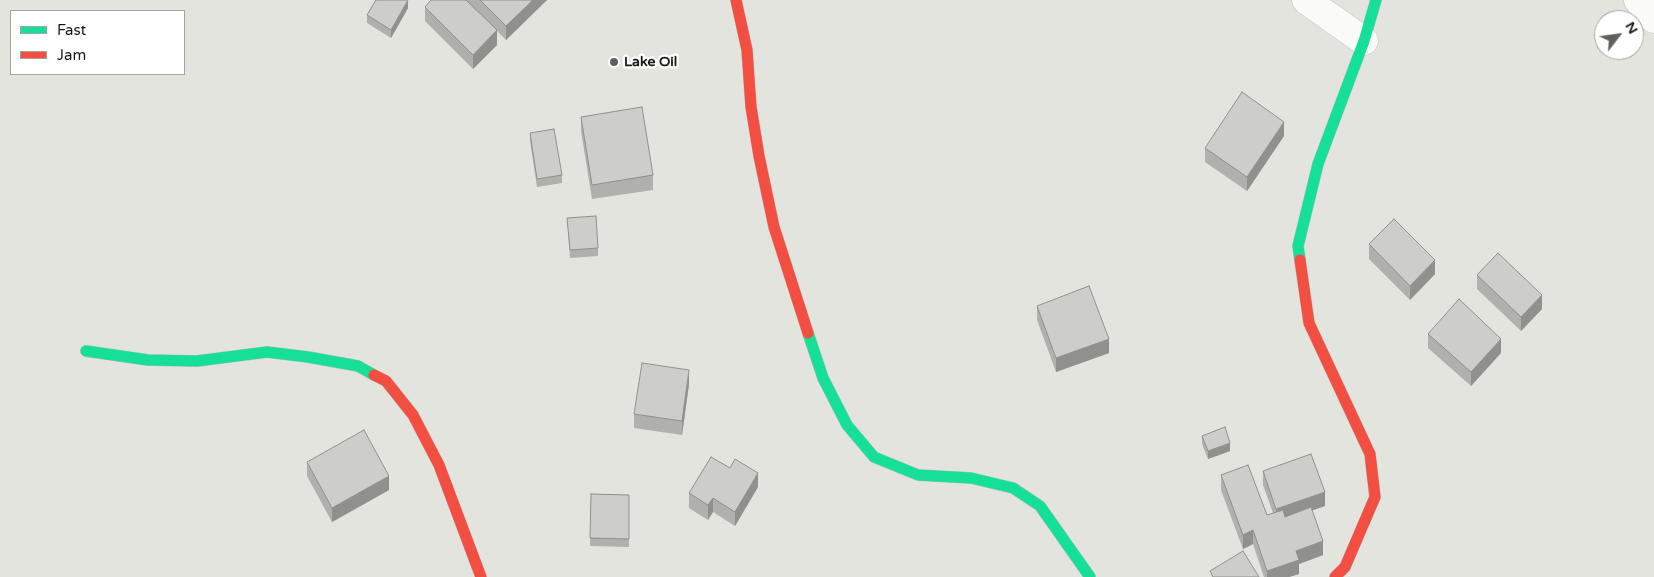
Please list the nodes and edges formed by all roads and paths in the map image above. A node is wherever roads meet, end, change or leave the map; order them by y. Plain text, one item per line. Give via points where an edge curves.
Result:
1 (736, 0) edge
2 (1306, 0) edge
3 (1376, 0) edge
4 (1638, 0) edge
5 (1654, 19) edge
6 (1364, 41) junction
7 (86, 351) dead end
8 (481, 577) edge
9 (1090, 577) edge
10 (1335, 577) edge

1 - 9 street via 747,50 759,156 774,227 823,378 847,425 874,458 918,475 971,478 1013,488 1040,506
2 - 6 street
3 - 6 street
4 - 5 street
6 - 10 street via 1318,164 1298,246 1309,323 1370,454 1375,497 1345,567
7 - 8 street via 148,360 197,361 267,352 308,356 358,366 386,381 413,416 439,465

